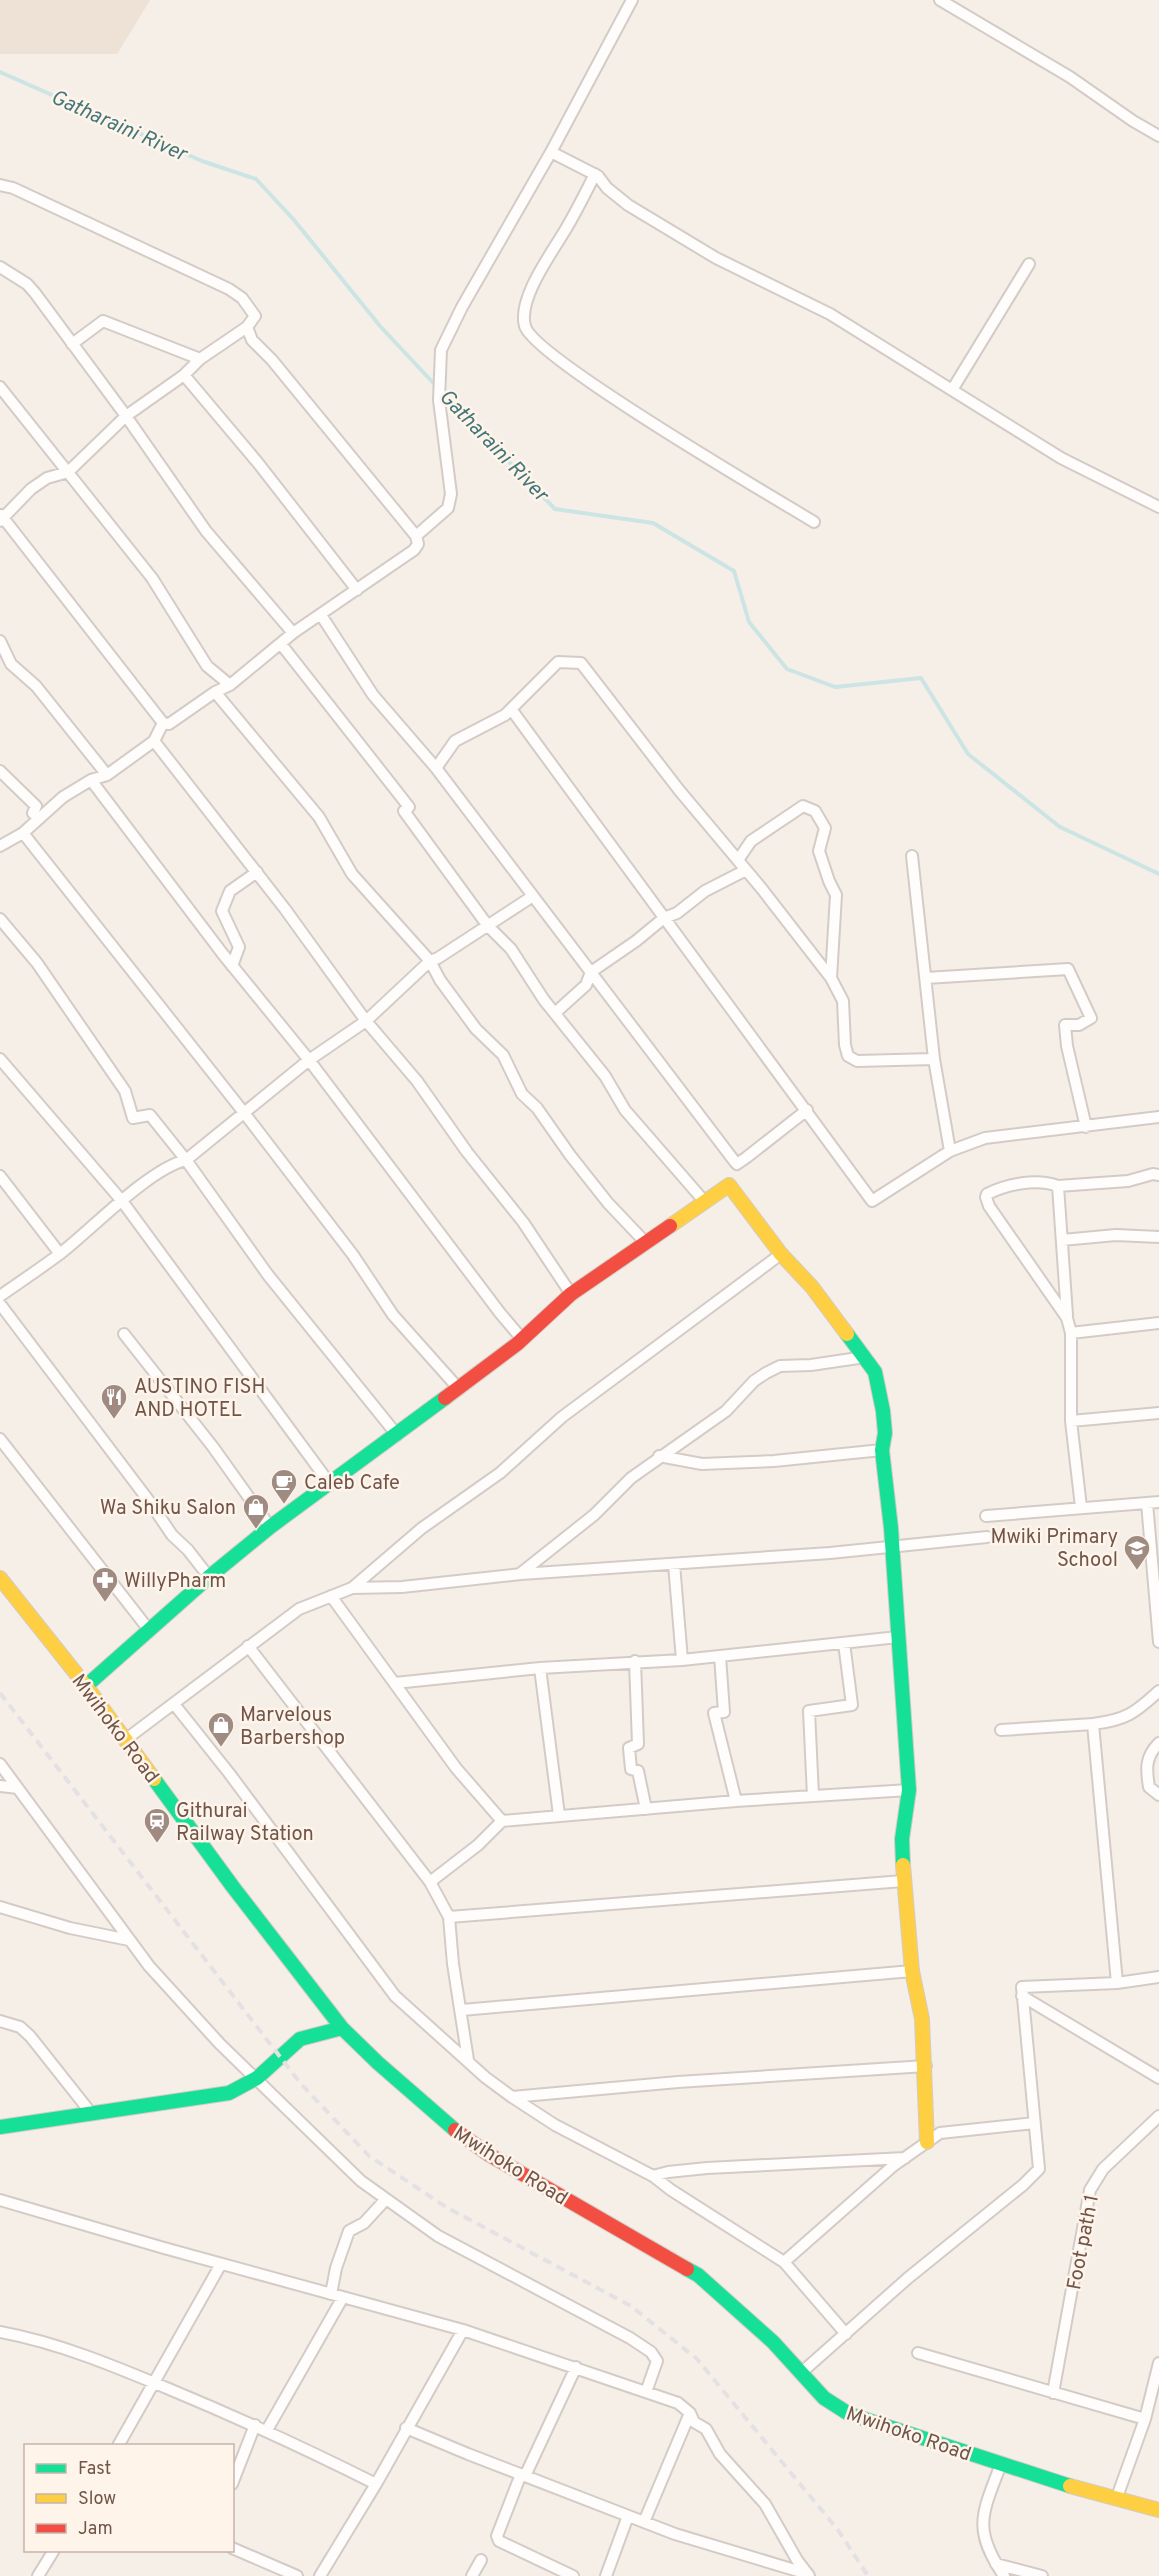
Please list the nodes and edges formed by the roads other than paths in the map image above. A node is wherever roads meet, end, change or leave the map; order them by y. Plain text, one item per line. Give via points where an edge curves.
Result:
1 (632, 0) edge
2 (940, 0) edge
3 (1159, 136) edge
4 (551, 152) junction
5 (595, 174) junction
6 (0, 185) edge
7 (1029, 264) dead end
8 (0, 267) edge
9 (247, 327) junction
10 (72, 344) junction
11 (200, 359) junction
12 (184, 375) junction
13 (0, 387) edge
14 (952, 390) junction
15 (126, 416) junction
16 (68, 472) junction
17 (1159, 507) edge
18 (1, 518) edge
19 (814, 522) dead end
20 (416, 536) junction
21 (357, 590) junction
22 (321, 615) junction
23 (293, 633) junction
24 (0, 641) edge
25 (281, 644) junction
26 (230, 685) junction
27 (215, 692) junction
28 (511, 709) junction
29 (163, 723) junction
30 (154, 741) junction
31 (436, 768) junction
32 (0, 771) edge
33 (107, 775) junction
34 (91, 780) junction
35 (39, 819) junction
36 (23, 832) junction
37 (0, 846) edge
38 (912, 856) dead end
39 (738, 860) junction
40 (746, 870) junction
41 (257, 873) junction
42 (533, 896) junction
43 (664, 918) junction
44 (0, 919) edge
45 (488, 926) junction
46 (430, 961) junction
47 (232, 966) junction
48 (591, 972) junction
49 (831, 978) junction
50 (926, 978) junction
51 (555, 1013) junction
52 (366, 1021) junction
53 (0, 1059) edge
54 (934, 1059) junction
55 (309, 1060) junction
56 (807, 1110) junction
57 (245, 1114) junction
58 (1159, 1117) edge
59 (1086, 1127) junction
60 (950, 1151) junction
61 (186, 1160) junction
62 (1159, 1175) edge
63 (0, 1176) edge
64 (1058, 1186) junction
65 (122, 1201) junction
66 (704, 1201) junction
67 (1159, 1237) edge
68 (1062, 1240) junction
69 (645, 1242) junction
70 (60, 1254) junction
71 (781, 1254) junction
72 (571, 1294) junction
73 (0, 1296) edge
74 (0, 1304) edge
75 (1067, 1318) junction
76 (1159, 1323) edge
77 (1071, 1333) junction
78 (124, 1334) dead end
79 (522, 1339) junction
80 (865, 1358) junction
81 (459, 1389) junction
82 (1159, 1413) edge
83 (1071, 1421) junction
84 (397, 1435) junction
85 (0, 1439) edge
86 (882, 1450) junction
87 (660, 1456) junction
88 (330, 1484) junction
89 (1159, 1502) edge
90 (1147, 1503) junction
91 (1082, 1507) junction
92 (986, 1516) dead end
93 (270, 1527) junction
94 (987, 1537) dead end
95 (892, 1546) junction
96 (674, 1564) junction
97 (521, 1574) junction
98 (209, 1577) junction
99 (0, 1578) edge
100 (352, 1588) junction
101 (331, 1596) junction
102 (149, 1630) junction
103 (898, 1637) junction
104 (1159, 1642) edge
105 (844, 1643) junction
106 (248, 1646) junction
107 (720, 1656) junction
108 (682, 1660) junction
109 (635, 1661) junction
110 (540, 1668) junction
111 (395, 1683) junction
112 (86, 1686) junction
113 (1159, 1691) edge
114 (174, 1704) junction
115 (1093, 1724) junction
116 (1001, 1730) dead end
117 (125, 1740) junction
118 (1159, 1743) edge
119 (0, 1764) edge
120 (0, 1786) edge
121 (18, 1788) junction
122 (909, 1790) junction
123 (1159, 1795) edge
124 (813, 1796) junction
125 (736, 1801) junction
126 (646, 1809) junction
127 (559, 1815) junction
128 (502, 1821) junction
129 (903, 1881) junction
130 (430, 1882) junction
131 (0, 1907) edge
132 (449, 1917) junction
133 (129, 1940) junction
134 (912, 1971) junction
135 (1159, 1977) edge
136 (1118, 1983) junction
137 (1022, 1996) junction
138 (462, 2010) junction
139 (0, 2021) edge
140 (342, 2028) junction
141 (468, 2060) junction
142 (926, 2066) junction
143 (256, 2078) junction
144 (1159, 2078) edge
145 (512, 2097) junction
146 (91, 2113) junction
147 (1159, 2116) edge
148 (1034, 2123) junction
149 (0, 2127) edge
150 (927, 2142) junction
151 (905, 2158) junction
152 (653, 2176) junction
153 (386, 2199) junction
154 (0, 2200) edge
155 (784, 2262) junction
156 (221, 2264) junction
157 (331, 2294) junction
158 (343, 2297) junction
159 (463, 2330) junction
160 (0, 2332) edge
161 (846, 2334) junction
162 (918, 2353) dead end
163 (1159, 2363) edge
164 (576, 2367) junction
165 (802, 2372) junction
166 (153, 2382) junction
167 (646, 2392) junction
168 (1053, 2393) junction
169 (690, 2413) junction
170 (1145, 2419) junction
171 (255, 2425) junction
172 (406, 2428) junction
173 (267, 2430) junction
174 (119, 2444) edge
175 (1000, 2464) junction
176 (523, 2475) junction
177 (234, 2479) edge
178 (376, 2484) junction
179 (1117, 2497) junction
180 (1159, 2510) edge
181 (628, 2516) junction
182 (644, 2522) junction
183 (234, 2549) edge
184 (53, 2552) edge
185 (481, 2560) dead end
186 (996, 2564) junction
187 (809, 2575) edge
188 (38, 2576) edge
189 (297, 2576) edge
190 (321, 2576) edge
191 (472, 2576) edge
192 (573, 2576) edge
193 (606, 2576) edge
194 (1004, 2576) edge
195 (1042, 2576) edge

1 - 4 street
2 - 3 street via 1070,77
4 - 5 street
4 - 20 street via 441,350 439,400 451,494 448,508
5 - 14 street via 628,205 716,258 830,314
5 - 19 street via 533,285 525,307 525,326 534,340 600,389
6 - 9 street via 229,289 242,298 255,316
7 - 14 street
8 - 10 street via 27,284
9 - 11 street
9 - 20 street via 252,340
10 - 11 street via 103,321
10 - 15 street
11 - 12 street
12 - 15 street
12 - 21 street
13 - 16 street
14 - 17 street via 1061,458
15 - 16 street
15 - 23 street via 206,531
16 - 18 street via 47,478
16 - 26 street via 152,578 207,666
18 - 29 street
20 - 21 street via 418,544 414,550
21 - 22 street
22 - 23 street
22 - 31 street via 373,695
23 - 25 street
24 - 33 street via 11,664 36,686
25 - 26 street
25 - 45 street via 409,807 404,812
26 - 27 street
27 - 29 street via 169,724
27 - 46 street via 319,817 352,874
28 - 31 street via 455,741
28 - 39 street via 558,662 581,663
28 - 43 street
29 - 30 street
30 - 33 street
30 - 41 street
31 - 42 street
32 - 35 street via 36,806 33,813
33 - 34 street
34 - 35 street via 63,797
34 - 47 street
35 - 36 street
36 - 37 street
36 - 57 street
38 - 50 street
39 - 40 street
39 - 49 street via 751,841 803,806 819,815 825,828 819,851 836,895
40 - 43 street via 705,891 677,914
40 - 49 street
41 - 47 street via 230,891 222,911 239,947
41 - 52 street
42 - 45 street
42 - 48 street
43 - 48 street
43 - 56 street
44 - 61 street via 37,963 125,1091 133,1118 150,1115
45 - 46 street
45 - 51 street via 511,949
46 - 52 street
46 - 69 street via 476,1029 503,1055 522,1094 537,1108 608,1203
47 - 55 street
48 - 51 street via 586,985
48 - 56 street via 737,1164
49 - 54 street via 843,1001 848,1056 857,1061
50 - 54 street
50 - 59 street via 1068,969 1091,1018 1079,1025 1065,1025
51 - 66 street via 605,1076 625,1110
52 - 55 street
52 - 72 street via 417,1081 523,1222
53 - 65 street
54 - 60 street
55 - 57 street
55 - 79 street
56 - 60 street via 872,1201
57 - 61 street
57 - 81 street via 353,1255 393,1315
58 - 59 street
59 - 60 street via 985,1138
61 - 65 street via 175,1162
61 - 84 street via 268,1275
62 - 64 street
63 - 70 street
64 - 68 street
64 - 75 street via 1048,1182 1005,1186 986,1197
65 - 70 street
65 - 88 street
66 - 69 street
66 - 71 street via 729,1185
67 - 68 street via 1116,1235
68 - 75 street
69 - 72 street
70 - 73 street
71 - 80 street via 812,1287
71 - 100 street via 562,1418 500,1473 422,1528
72 - 79 street
74 - 98 street via 172,1535
75 - 77 street
76 - 77 street
77 - 83 street
78 - 93 street
79 - 81 street
80 - 86 street via 880,1387 885,1441
80 - 87 street via 780,1366 754,1381 726,1411
81 - 84 street
82 - 83 street
83 - 91 street
84 - 88 street
85 - 102 street
86 - 87 street via 702,1464
86 - 95 street
87 - 97 street
88 - 93 street
89 - 90 street
90 - 91 street
90 - 104 street
91 - 92 street
93 - 98 street
94 - 95 street
95 - 96 street
95 - 103 street
96 - 97 street
96 - 108 street
97 - 100 street via 402,1587
98 - 102 street
99 - 112 street, Mwihoko Road
100 - 101 street
101 - 106 street via 299,1609
101 - 111 street
102 - 112 street
103 - 105 street
103 - 122 street
105 - 107 street
105 - 124 street via 852,1705 809,1711
106 - 114 street
106 - 130 street
107 - 108 street
107 - 125 street via 724,1712 714,1713
108 - 109 street
109 - 110 street
109 - 126 street via 638,1744 629,1748 631,1769 638,1772
110 - 111 street
110 - 127 street
111 - 128 street via 456,1768
112 - 117 street, Mwihoko Road
113 - 115 street via 1120,1721
114 - 117 street
114 - 141 street via 395,1996
115 - 116 street
115 - 136 street
117 - 140 street, Mwihoko Road
118 - 123 street via 1151,1751 1146,1766 1149,1787
119 - 121 street
120 - 121 street
121 - 133 street
122 - 124 street
122 - 129 street via 902,1839
124 - 125 street
125 - 126 street
126 - 127 street
127 - 128 street
128 - 130 street
129 - 132 street
129 - 134 street
130 - 132 street
131 - 133 street
132 - 138 street
133 - 143 street via 220,2044
134 - 138 street
134 - 142 street
135 - 136 street
136 - 137 street via 1022,1987
137 - 144 street
137 - 148 street
138 - 141 street
139 - 146 street via 20,2027 30,2036
140 - 143 street via 300,2039
140 - 165 street, Mwihoko Road via 464,2138 698,2275
141 - 145 street
142 - 145 street
142 - 150 street
143 - 146 street via 229,2093
143 - 153 street via 362,2181
145 - 152 street via 555,2125
146 - 149 street
147 - 168 street, Foot path 1 via 1103,2169 1090,2190
148 - 150 street via 940,2133
148 - 161 street via 1039,2169 1036,2173
150 - 151 street
151 - 152 street via 707,2168
151 - 155 street
152 - 155 street
153 - 157 street via 364,2223 349,2231
153 - 167 street via 438,2236 651,2352 657,2361
154 - 156 street
155 - 161 street
156 - 157 street
156 - 166 street
157 - 158 street
158 - 159 street
158 - 173 street
159 - 164 street
159 - 172 street
160 - 166 street via 35,2338
161 - 165 street
162 - 168 street
163 - 170 street
164 - 167 street
164 - 176 street
165 - 175 street, Mwihoko Road via 824,2398 849,2414
166 - 171 street
166 - 174 street
167 - 169 street via 678,2403
168 - 170 street
169 - 182 street
169 - 187 street via 765,2504
170 - 179 street
171 - 173 street
171 - 177 street
172 - 176 street
172 - 178 street
173 - 178 street
175 - 179 street, Mwihoko Road
175 - 186 street via 982,2519 983,2536
176 - 181 street
176 - 192 street via 496,2536 499,2541
178 - 190 street
179 - 180 street, Mwihoko Road
181 - 182 street
181 - 193 street
182 - 187 street
183 - 189 street
184 - 188 street
185 - 191 street
186 - 194 street
186 - 195 street

